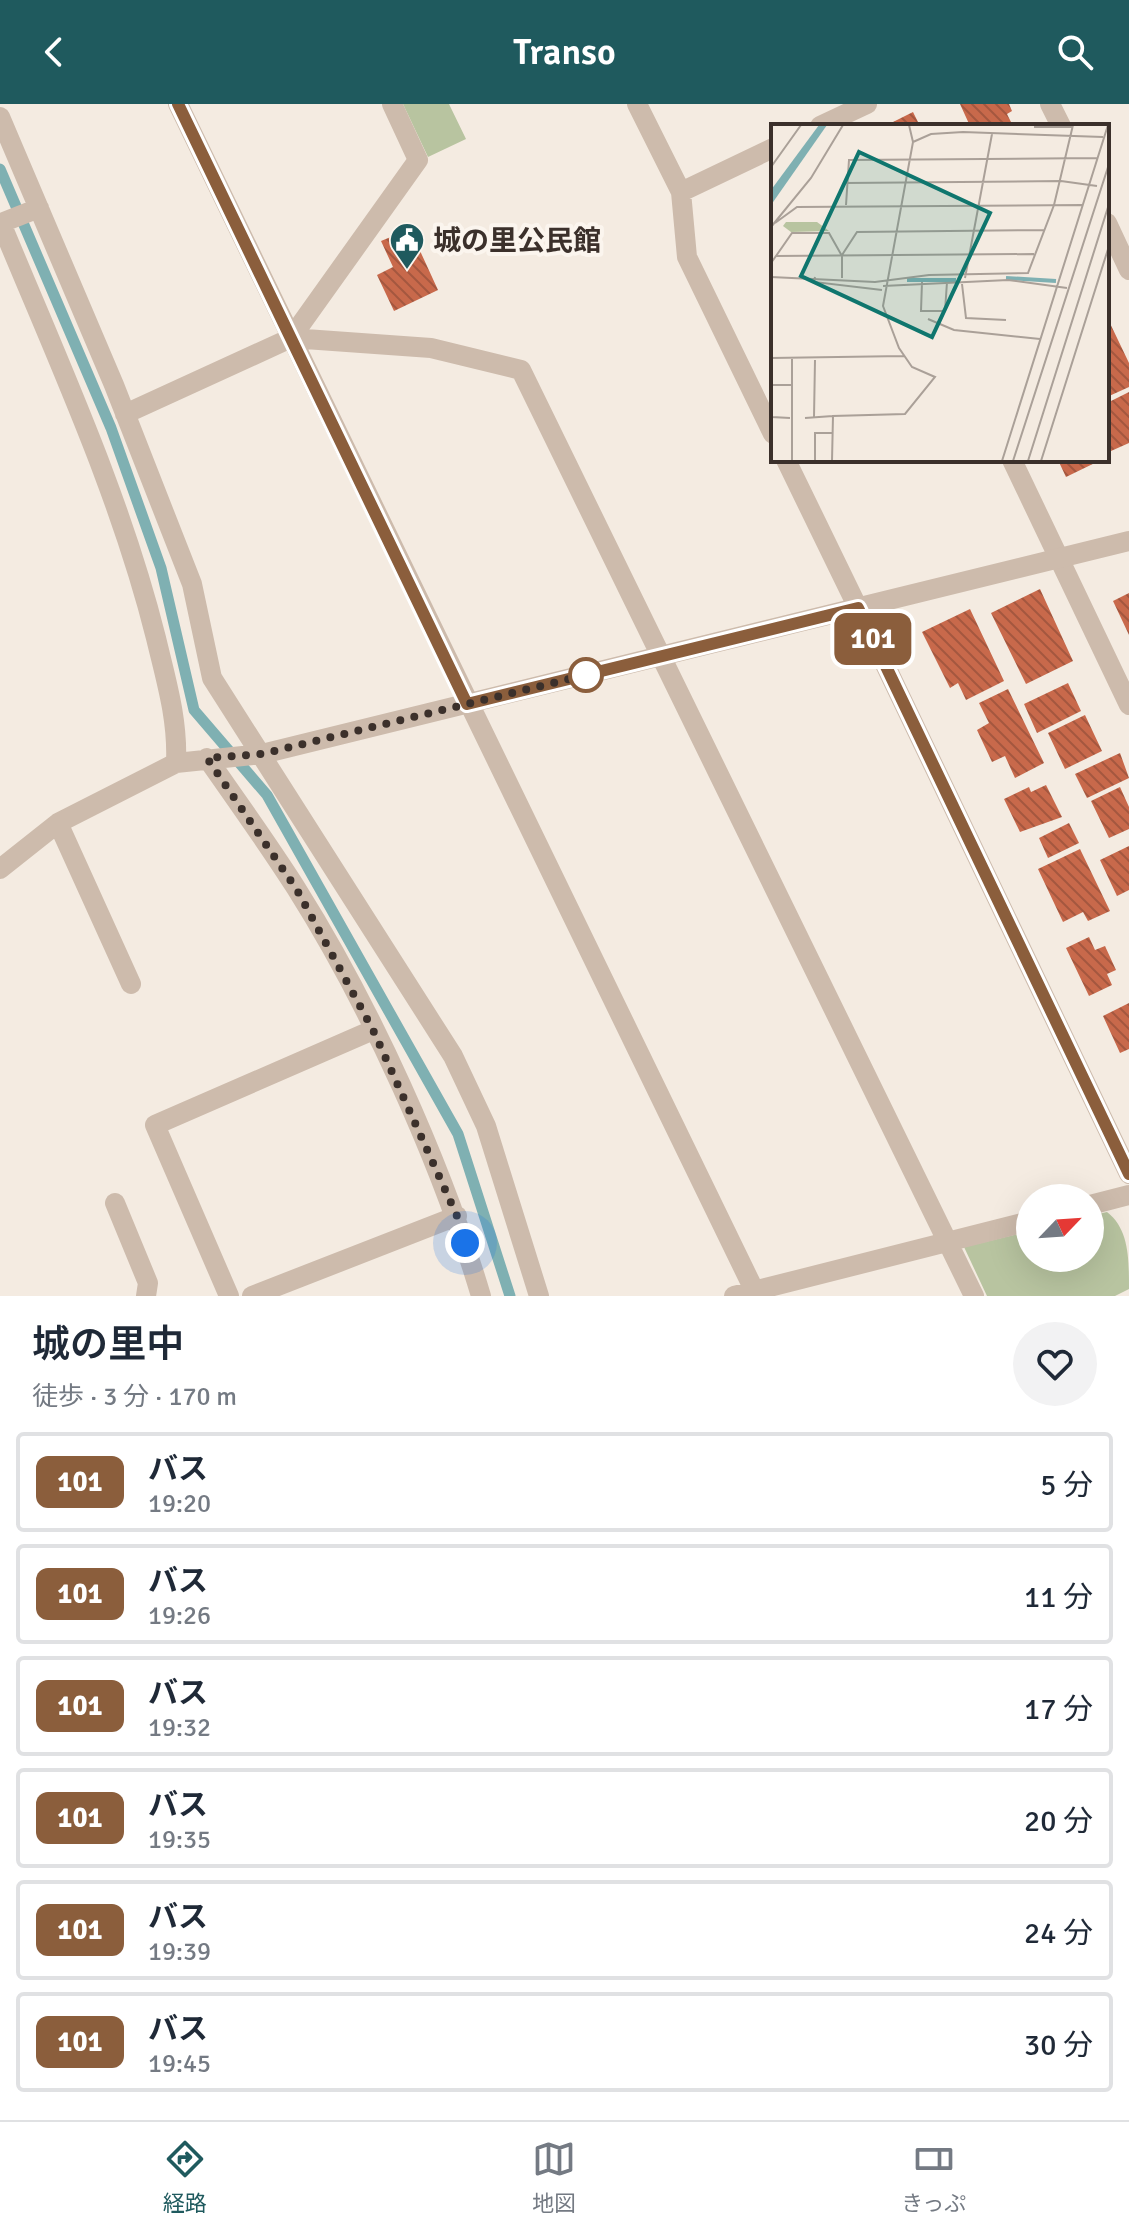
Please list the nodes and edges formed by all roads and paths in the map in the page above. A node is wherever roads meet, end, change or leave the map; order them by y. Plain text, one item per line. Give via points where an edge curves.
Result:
1 (178, 104) edge
2 (392, 104) edge
3 (637, 104) edge
4 (1050, 104) edge
5 (856, 114) edge
6 (0, 117) edge
7 (826, 124) edge
8 (1060, 124) edge
9 (771, 149) edge
10 (681, 192) junction
11 (39, 208) junction
12 (1109, 227) edge
13 (1129, 270) edge
14 (291, 338) junction
15 (125, 414) junction
16 (771, 430) edge
17 (787, 462) edge
18 (1013, 462) edge
19 (1129, 541) edge
20 (1058, 559) junction
21 (858, 608) junction
22 (661, 657) junction
23 (467, 704) junction
24 (1129, 705) edge
25 (262, 754) junction
26 (207, 758) junction
27 (176, 763) junction
28 (58, 823) junction
29 (0, 869) edge
30 (131, 984) dead end
31 (373, 1030) junction
32 (1129, 1174) edge
33 (1129, 1195) edge
34 (1104, 1201) edge
35 (115, 1203) dead end
36 (457, 1216) junction
37 (1016, 1224) edge
38 (949, 1241) junction
39 (756, 1293) edge
40 (146, 1296) edge
41 (229, 1296) edge
42 (252, 1296) edge
43 (481, 1296) edge
44 (539, 1296) edge
45 (734, 1296) edge
46 (974, 1296) edge

1 - 14 street
2 - 14 street via 418,160
3 - 10 street
4 - 8 street
5 - 7 street
6 - 11 street
9 - 10 street
10 - 16 street via 687,257
11 - 15 street
11 - 27 street via 1,223 112,490 178,727
12 - 13 street
14 - 15 street
14 - 22 street via 431,348 521,370
14 - 23 street
15 - 25 street via 192,584 212,678
17 - 21 street
18 - 20 street
19 - 20 street
20 - 21 street
20 - 24 street
21 - 22 street
21 - 32 street
22 - 23 street
22 - 38 street
23 - 25 street
23 - 39 street
25 - 26 street
25 - 44 street via 453,1056 486,1126
26 - 27 street
26 - 31 street via 297,890
27 - 28 street
28 - 29 street
28 - 30 street
31 - 36 street
31 - 41 street via 155,1125
33 - 34 street
35 - 40 street via 148,1283
36 - 42 street
36 - 43 street
37 - 38 street
38 - 39 street
38 - 46 street
39 - 45 street

